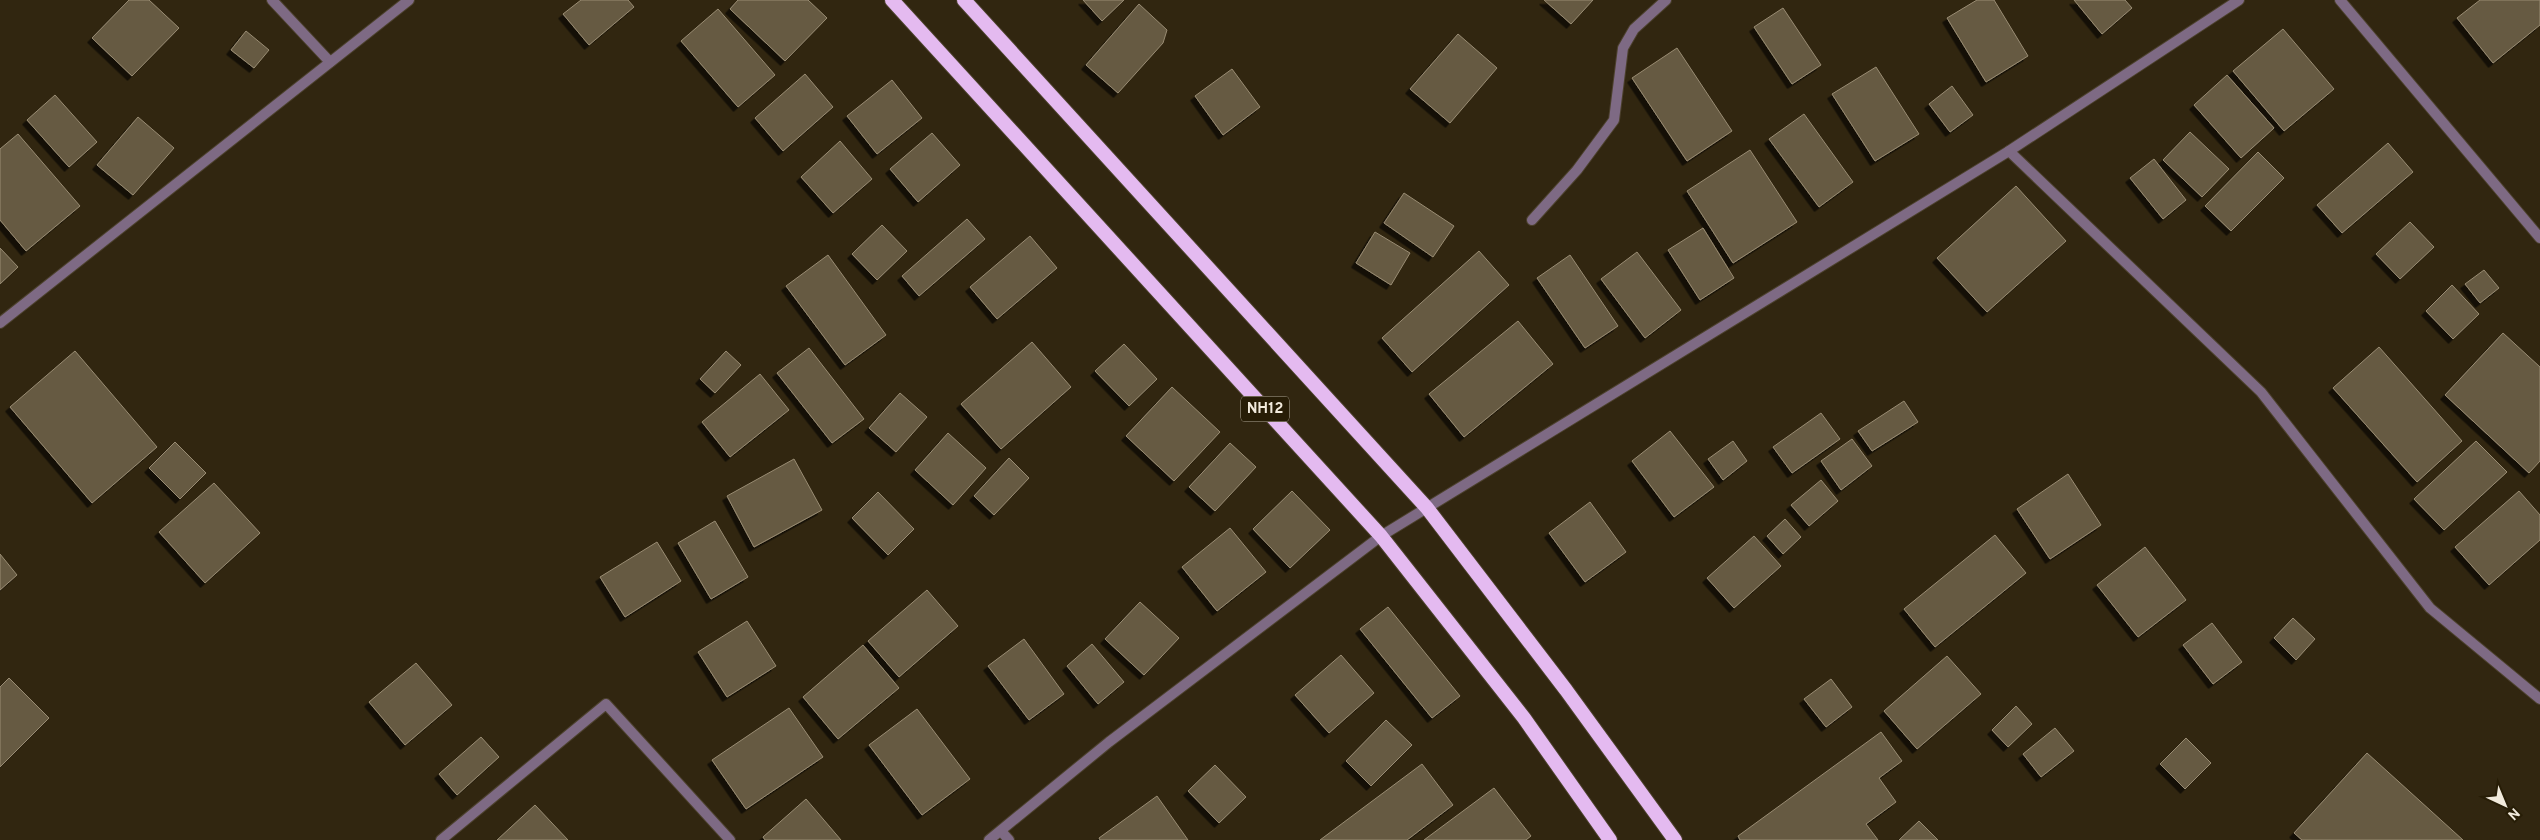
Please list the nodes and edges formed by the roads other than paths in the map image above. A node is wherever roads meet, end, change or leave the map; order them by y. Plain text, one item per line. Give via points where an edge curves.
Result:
1 (272, 0) edge
2 (409, 0) edge
3 (892, 0) edge
4 (964, 0) edge
5 (1666, 0) edge
6 (2239, 0) edge
7 (2340, 0) edge
8 (330, 62) junction
9 (2009, 151) junction
10 (1532, 220) dead end
11 (2540, 238) edge
12 (0, 324) edge
13 (1426, 508) junction
14 (1381, 536) junction
15 (2540, 699) edge
16 (1001, 831) junction
17 (442, 840) edge
18 (730, 840) edge
19 (989, 840) edge
20 (1009, 840) edge
21 (1610, 840) edge
22 (1675, 840) edge

1 - 8 street
2 - 8 street
3 - 14 highway, NH12
4 - 13 highway
5 - 10 street via 1634,29 1623,48 1614,120 1577,170
6 - 9 street
7 - 11 street
8 - 12 street
9 - 13 street
9 - 15 street via 2261,392 2430,608
13 - 14 street
13 - 22 highway via 1566,690
14 - 16 street via 1109,742
14 - 21 highway, NH12 via 1524,718
16 - 19 street
16 - 20 street
17 - 18 street via 606,704

